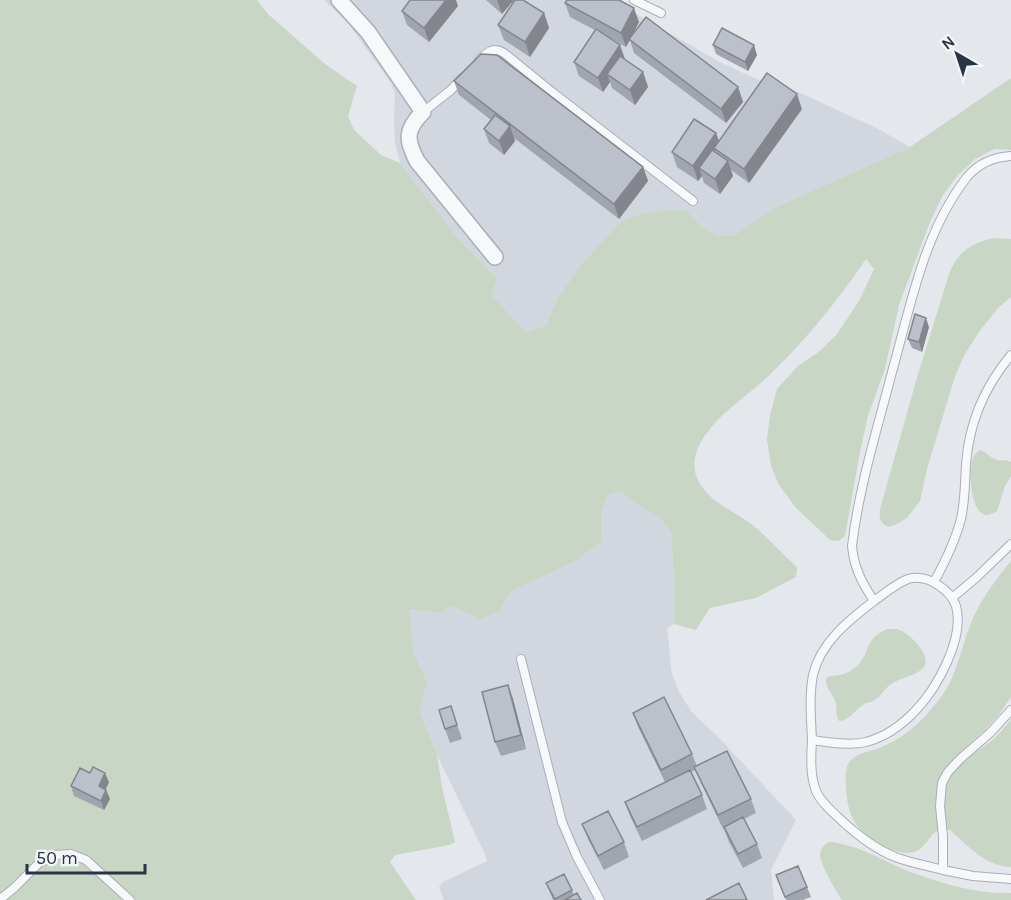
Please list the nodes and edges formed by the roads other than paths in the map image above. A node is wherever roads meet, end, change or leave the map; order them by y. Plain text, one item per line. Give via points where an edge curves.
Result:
1 (339, 0) edge
2 (634, 0) edge
3 (661, 13) dead end
4 (472, 67) edge
5 (466, 73) edge
6 (423, 112) junction
7 (1011, 156) edge
8 (693, 201) dead end
9 (495, 257) dead end
10 (1011, 355) edge
11 (1011, 544) edge
12 (934, 582) junction
13 (951, 598) junction
14 (874, 601) junction
15 (521, 659) dead end
16 (1011, 710) edge
17 (812, 740) junction
18 (943, 870) junction
19 (1011, 879) edge
20 (0, 898) edge
21 (130, 900) edge
22 (600, 900) edge

1 - 6 street via 368,32
2 - 3 lane
4 - 8 lane via 486,53 498,49
5 - 6 lane
6 - 9 street via 410,130 412,151
7 - 14 lane via 986,162 968,176 945,213 920,268 869,458 852,546 857,572
10 - 12 lane via 993,379 975,416 968,443 962,516
11 - 13 lane
12 - 13 lane
12 - 14 lane via 922,577 910,579
13 - 17 lane via 957,619 951,651 937,683 916,711 888,733 869,741 856,744
14 - 17 lane via 850,619 817,662 811,694
15 - 22 lane via 562,822
16 - 18 lane via 960,759 942,783
17 - 18 lane via 811,766 816,791 834,814 885,852
18 - 19 lane
20 - 21 lane via 39,863 55,855 71,854 86,860

